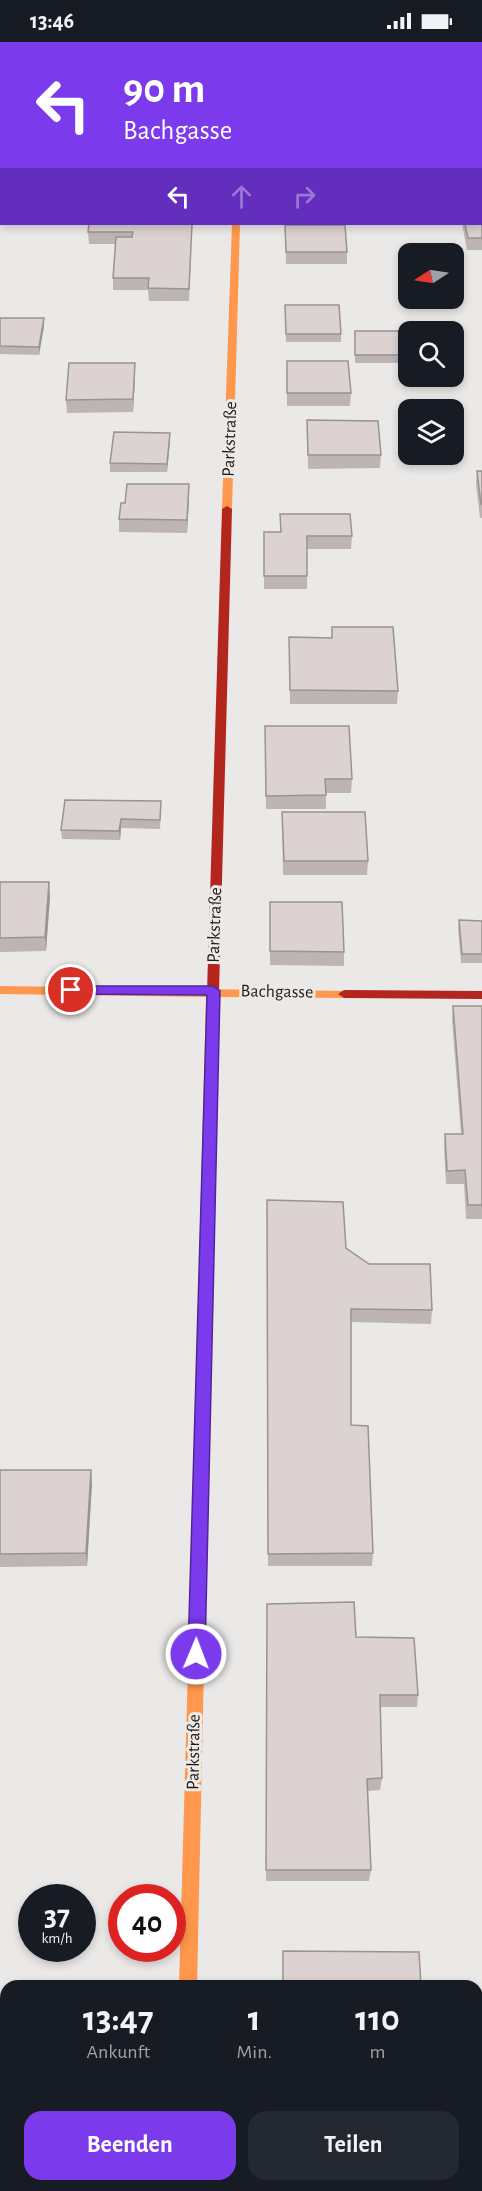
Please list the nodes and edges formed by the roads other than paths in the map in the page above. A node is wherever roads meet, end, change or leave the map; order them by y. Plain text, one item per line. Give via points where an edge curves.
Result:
1 (236, 225) edge
2 (0, 990) edge
3 (213, 991) junction
4 (482, 995) edge
5 (188, 1980) edge

1 - 3 street, Parkstraße
2 - 3 street, Bachgasse
3 - 4 street, Bachgasse
3 - 5 street, Parkstraße

